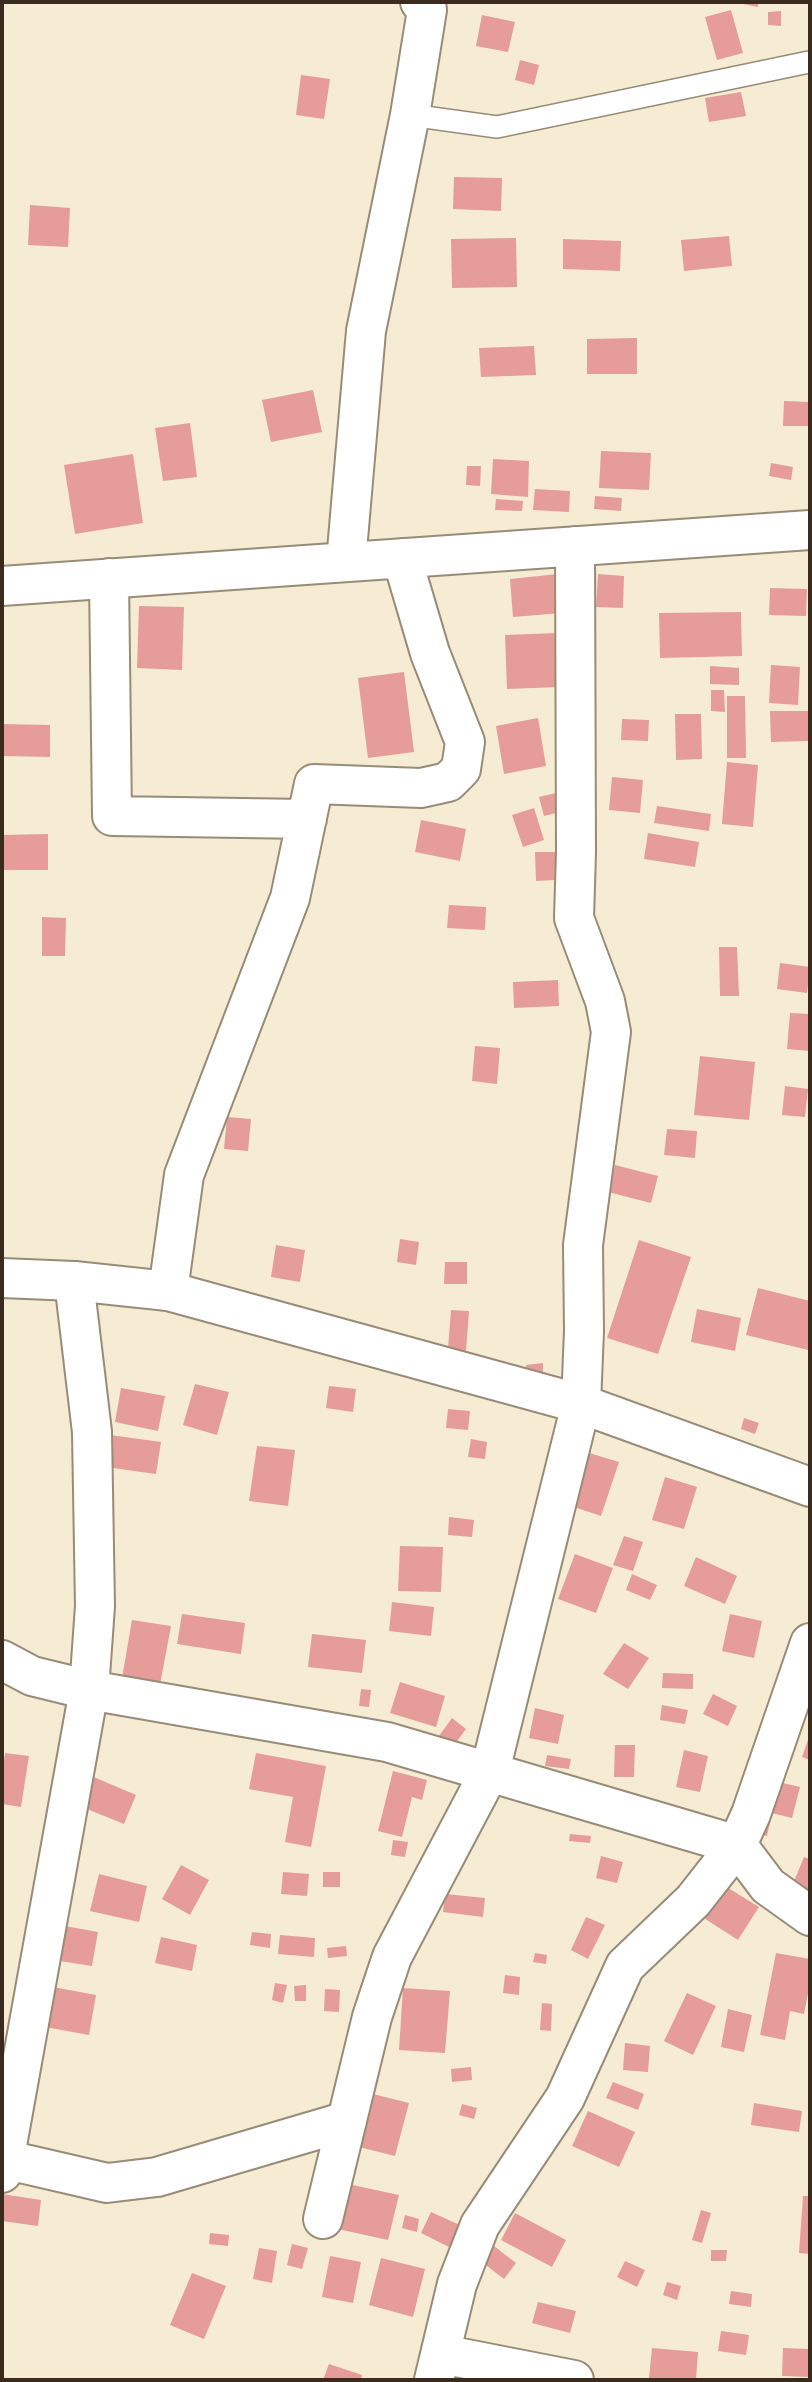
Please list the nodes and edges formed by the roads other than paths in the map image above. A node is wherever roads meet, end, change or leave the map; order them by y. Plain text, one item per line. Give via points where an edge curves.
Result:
1 (426, 4) edge
2 (809, 62) edge
3 (410, 115) junction
4 (810, 530) edge
5 (575, 546) junction
6 (402, 558) junction
7 (346, 562) junction
8 (109, 578) junction
9 (2, 586) edge
10 (307, 819) junction
11 (2, 1278) edge
12 (74, 1281) junction
13 (168, 1292) junction
14 (581, 1404) junction
15 (810, 1487) edge
16 (810, 1643) edge
17 (2, 1660) edge
18 (89, 1690) junction
19 (490, 1772) junction
20 (737, 1845) junction
21 (810, 1916) edge
22 (347, 2121) junction
23 (2, 2166) edge
24 (323, 2219) dead end
25 (438, 2367) edge
26 (574, 2380) edge

1 - 3 street
2 - 3 lane via 497,127
3 - 7 street via 366,331
4 - 5 street
5 - 6 street
5 - 14 street via 574,918 605,1000 611,1032 583,1245
6 - 7 street
6 - 10 street via 430,653 465,742 461,769 447,782 421,789 314,783
7 - 8 street
8 - 9 street
8 - 10 street via 112,816
10 - 13 street via 290,898 184,1175
11 - 12 street
12 - 13 street
12 - 18 street via 92,1432 95,1606
13 - 14 street
14 - 15 street
14 - 19 street
16 - 20 street
17 - 18 street via 33,1676
18 - 19 street via 387,1742
18 - 23 street
19 - 20 street
19 - 22 street via 392,1957
20 - 21 street via 768,1886
20 - 25 street via 693,1901 625,1966 565,2098 480,2225 457,2284
22 - 23 street via 157,2177 107,2183
22 - 24 street
25 - 26 street

